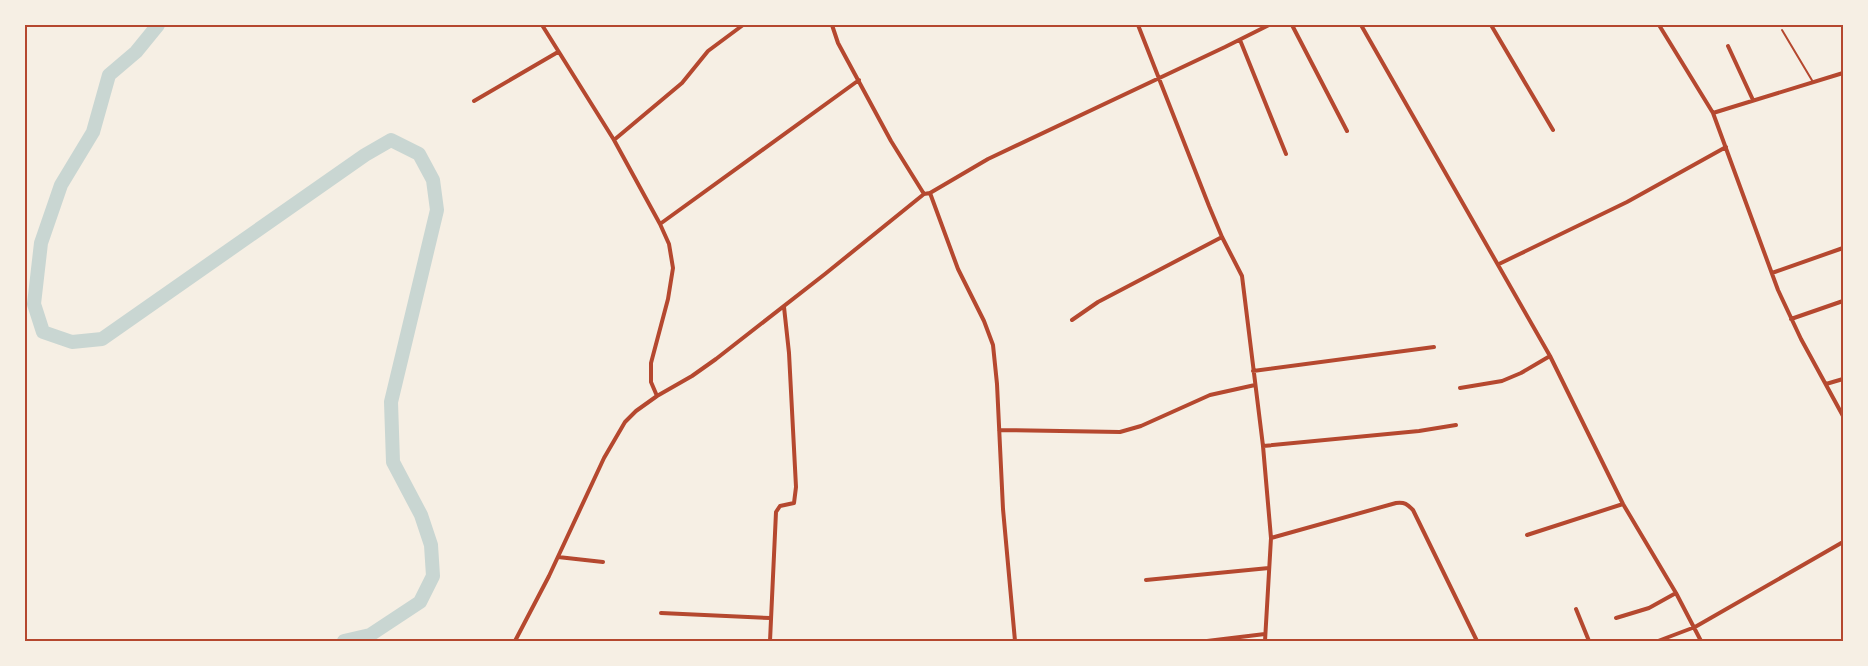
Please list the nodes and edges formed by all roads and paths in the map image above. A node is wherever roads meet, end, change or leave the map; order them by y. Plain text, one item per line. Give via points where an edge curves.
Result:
1 (542, 25) edge
2 (744, 25) edge
3 (832, 25) edge
4 (1138, 25) edge
5 (1269, 25) edge
6 (1292, 25) edge
7 (1361, 25) edge
8 (1491, 25) edge
9 (1659, 25) edge
10 (1782, 30) dead end
11 (1240, 40) junction
12 (1728, 46) dead end
13 (558, 52) junction
14 (1843, 73) edge
15 (1159, 78) junction
16 (859, 80) junction
17 (1813, 82) junction
18 (1753, 100) junction
19 (474, 101) dead end
20 (1713, 113) junction
21 (1553, 130) dead end
22 (1347, 131) dead end
23 (614, 140) junction
24 (1726, 147) junction
25 (1286, 154) dead end
26 (930, 193) junction
27 (924, 194) junction
28 (660, 224) junction
29 (1222, 237) junction
30 (1843, 248) edge
31 (1499, 264) junction
32 (1772, 273) junction
33 (1843, 302) edge
34 (784, 307) junction
35 (1791, 318) junction
36 (1072, 320) dead end
37 (1434, 347) dead end
38 (1550, 356) junction
39 (1253, 371) junction
40 (1843, 378) edge
41 (1826, 384) junction
42 (1255, 385) junction
43 (1460, 388) dead end
44 (657, 396) junction
45 (1843, 416) edge
46 (1456, 425) dead end
47 (1000, 430) junction
48 (1263, 446) junction
49 (1623, 504) junction
50 (1527, 535) dead end
51 (1271, 538) junction
52 (1843, 542) edge
53 (558, 557) junction
54 (603, 562) dead end
55 (1269, 568) junction
56 (1146, 580) dead end
57 (1676, 593) junction
58 (1576, 609) dead end
59 (661, 613) dead end
60 (770, 618) junction
61 (1616, 618) dead end
62 (1695, 627) junction
63 (1264, 634) junction
64 (515, 641) edge
65 (770, 641) edge
66 (1015, 641) edge
67 (1207, 641) edge
68 (1265, 641) edge
69 (1477, 641) edge
70 (1589, 641) edge
71 (1658, 641) edge
72 (1701, 641) edge

1 - 13 street
2 - 23 street via 708,51 682,83
3 - 16 street via 838,43
4 - 15 street
5 - 11 street
6 - 22 street
7 - 31 street
8 - 21 street
9 - 20 street
10 - 17 lane
11 - 15 street
11 - 25 street
12 - 18 street
13 - 19 street
13 - 23 street
14 - 17 street
15 - 26 street via 988,159
15 - 29 street
16 - 27 street via 891,142
16 - 28 street
17 - 18 street
18 - 20 street
20 - 24 street
23 - 28 street
24 - 31 street via 1627,202
24 - 32 street
26 - 27 street
26 - 47 street via 958,269 990,334 996,367
27 - 34 street
28 - 44 street via 673,268 651,363 651,382
29 - 36 street
29 - 39 street via 1242,276
30 - 32 street
31 - 38 street
32 - 35 street
33 - 35 street
34 - 44 street via 692,376
34 - 60 street via 795,494 794,502 778,507 776,512
35 - 41 street
37 - 39 street
38 - 43 street via 1502,382
38 - 49 street
39 - 42 street
40 - 41 street
41 - 45 street
42 - 47 street via 1210,395 1120,432
42 - 48 street
44 - 53 street via 625,422 604,458
46 - 48 street
47 - 66 street via 1003,510
48 - 51 street
49 - 50 street
49 - 57 street
51 - 55 street
51 - 69 street via 1403,502 1413,510
52 - 62 street
53 - 54 street
53 - 64 street
55 - 56 street
55 - 63 street
57 - 61 street via 1649,608
57 - 62 street
58 - 70 street
59 - 60 street
60 - 65 street
62 - 71 street
62 - 72 street
63 - 67 street
63 - 68 street

